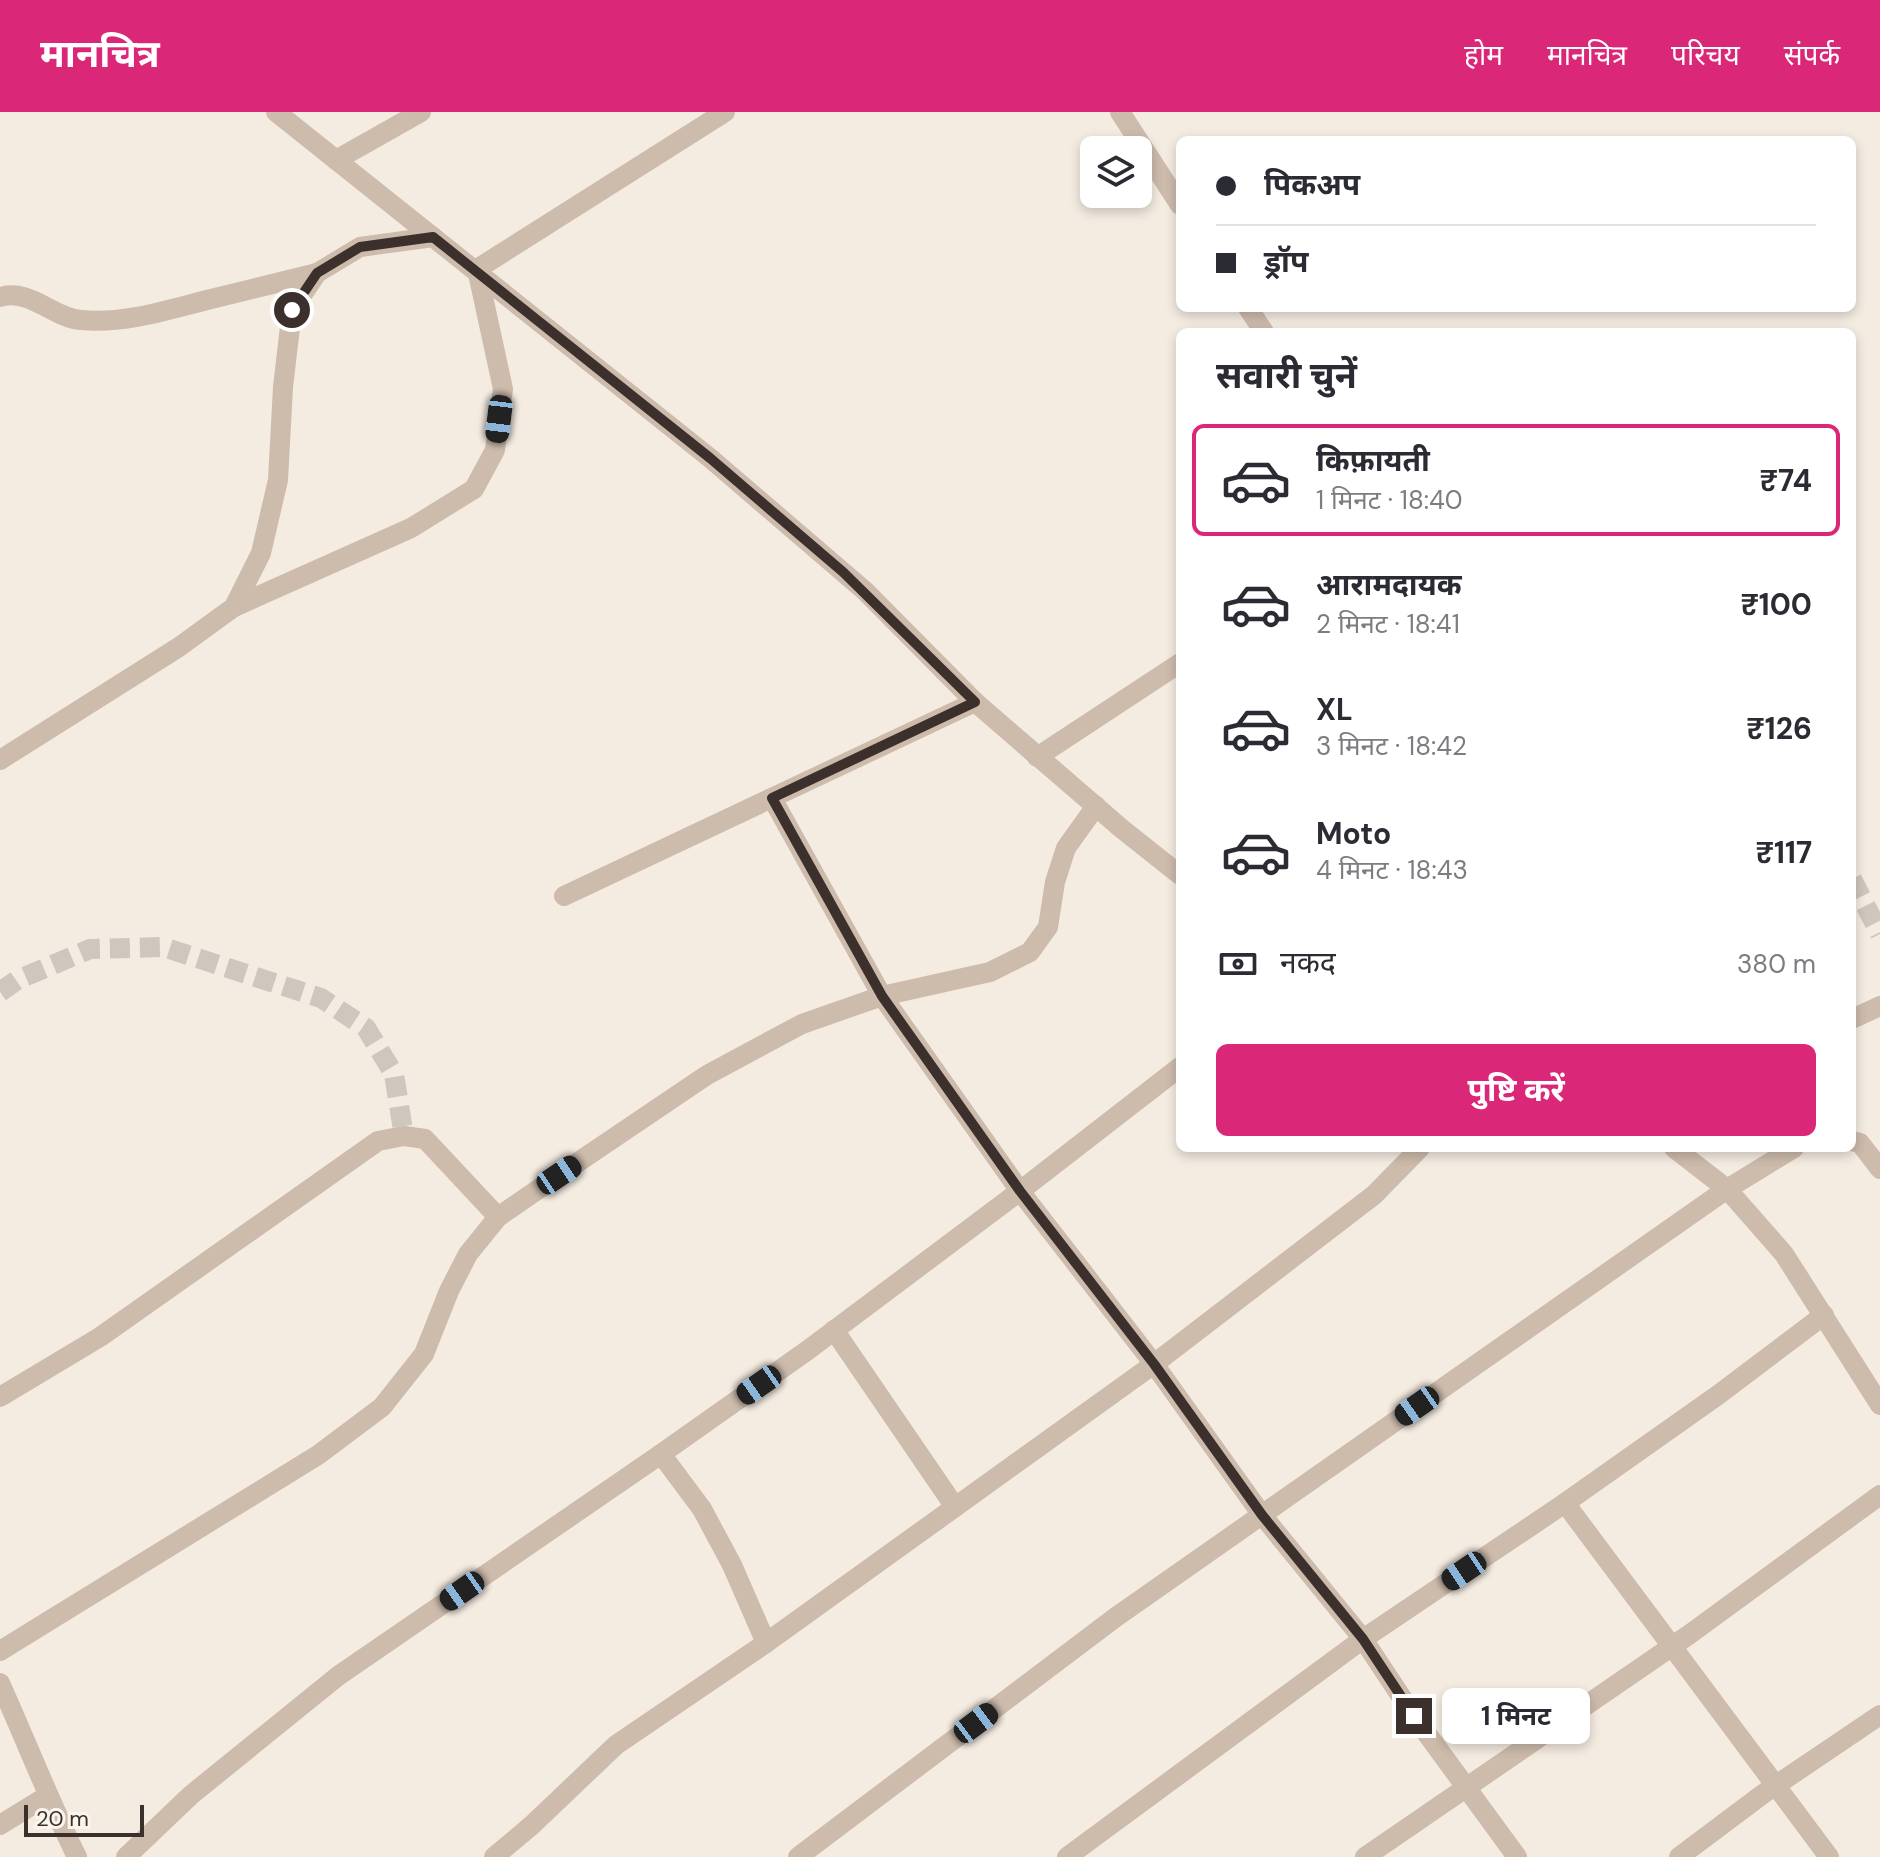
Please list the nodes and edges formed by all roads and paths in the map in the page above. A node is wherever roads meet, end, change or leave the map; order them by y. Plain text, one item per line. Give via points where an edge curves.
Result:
1 (276, 112) edge
2 (421, 112) edge
3 (725, 112) edge
4 (1120, 112) edge
5 (336, 160) junction
6 (1176, 199) edge
7 (433, 237) junction
8 (477, 269) junction
9 (317, 273) junction
10 (0, 297) edge
11 (234, 607) junction
12 (1176, 666) edge
13 (975, 702) junction
14 (1037, 757) junction
15 (0, 760) edge
16 (772, 798) junction
17 (1096, 806) junction
18 (1176, 872) edge
19 (564, 896) dead end
20 (882, 996) junction
21 (1880, 1006) edge
22 (1856, 1017) edge
23 (1176, 1070) edge
24 (1856, 1142) edge
25 (1416, 1152) edge
26 (1679, 1152) edge
27 (1787, 1152) edge
28 (1880, 1169) edge
29 (1727, 1189) junction
30 (1020, 1191) junction
31 (498, 1217) junction
32 (1824, 1315) junction
33 (834, 1330) junction
34 (1154, 1364) junction
35 (0, 1397) edge
36 (1880, 1405) edge
37 (661, 1454) junction
38 (1880, 1495) edge
39 (1565, 1503) junction
40 (955, 1507) junction
41 (1262, 1515) junction
42 (1363, 1639) junction
43 (766, 1643) junction
44 (1672, 1646) junction
45 (0, 1651) edge
46 (0, 1683) edge
47 (1880, 1715) edge
48 (1776, 1786) junction
49 (1465, 1788) junction
50 (47, 1796) junction
51 (0, 1825) edge
52 (823, 1850) edge
53 (1077, 1854) edge
54 (77, 1857) edge
55 (126, 1857) edge
56 (494, 1857) edge
57 (798, 1857) edge
58 (1365, 1857) edge
59 (1517, 1857) edge
60 (1679, 1857) edge
61 (1829, 1857) edge

1 - 5 street
2 - 5 street
3 - 8 street
4 - 6 street
5 - 7 street
7 - 8 street
7 - 9 street via 360,247
8 - 11 street via 503,389 495,450 474,489 411,528
8 - 13 street via 853,580
9 - 10 street via 114,320 77,320 40,302 10,294
9 - 11 street via 292,310 278,480 261,553
11 - 15 street
12 - 14 street
13 - 14 street
13 - 16 street
14 - 17 street
16 - 19 street
16 - 20 street
17 - 18 street
17 - 20 street via 1066,848 1048,927 1030,952 990,972
20 - 30 street
20 - 31 street via 802,1024 707,1075
21 - 22 street
23 - 30 street
24 - 28 street
25 - 34 street via 1374,1195
26 - 29 street
27 - 29 street
29 - 32 street via 1784,1254
29 - 41 street
30 - 33 street
30 - 34 street
31 - 35 street via 425,1139 378,1141 100,1337
31 - 45 street via 468,1254 424,1354 382,1407 318,1455
32 - 36 street
32 - 39 street
33 - 37 street
33 - 40 street
34 - 40 street
34 - 41 street
37 - 43 street via 702,1509
37 - 55 street via 338,1676 191,1795
38 - 44 street
39 - 42 street
39 - 44 street
40 - 43 street
41 - 42 street
41 - 52 street via 1116,1617
42 - 49 street
42 - 53 street
43 - 56 street via 616,1745
44 - 48 street
44 - 49 street
46 - 50 street
47 - 48 street
48 - 60 street
48 - 61 street
49 - 58 street
49 - 59 street
50 - 51 street
50 - 54 street
52 - 57 street

